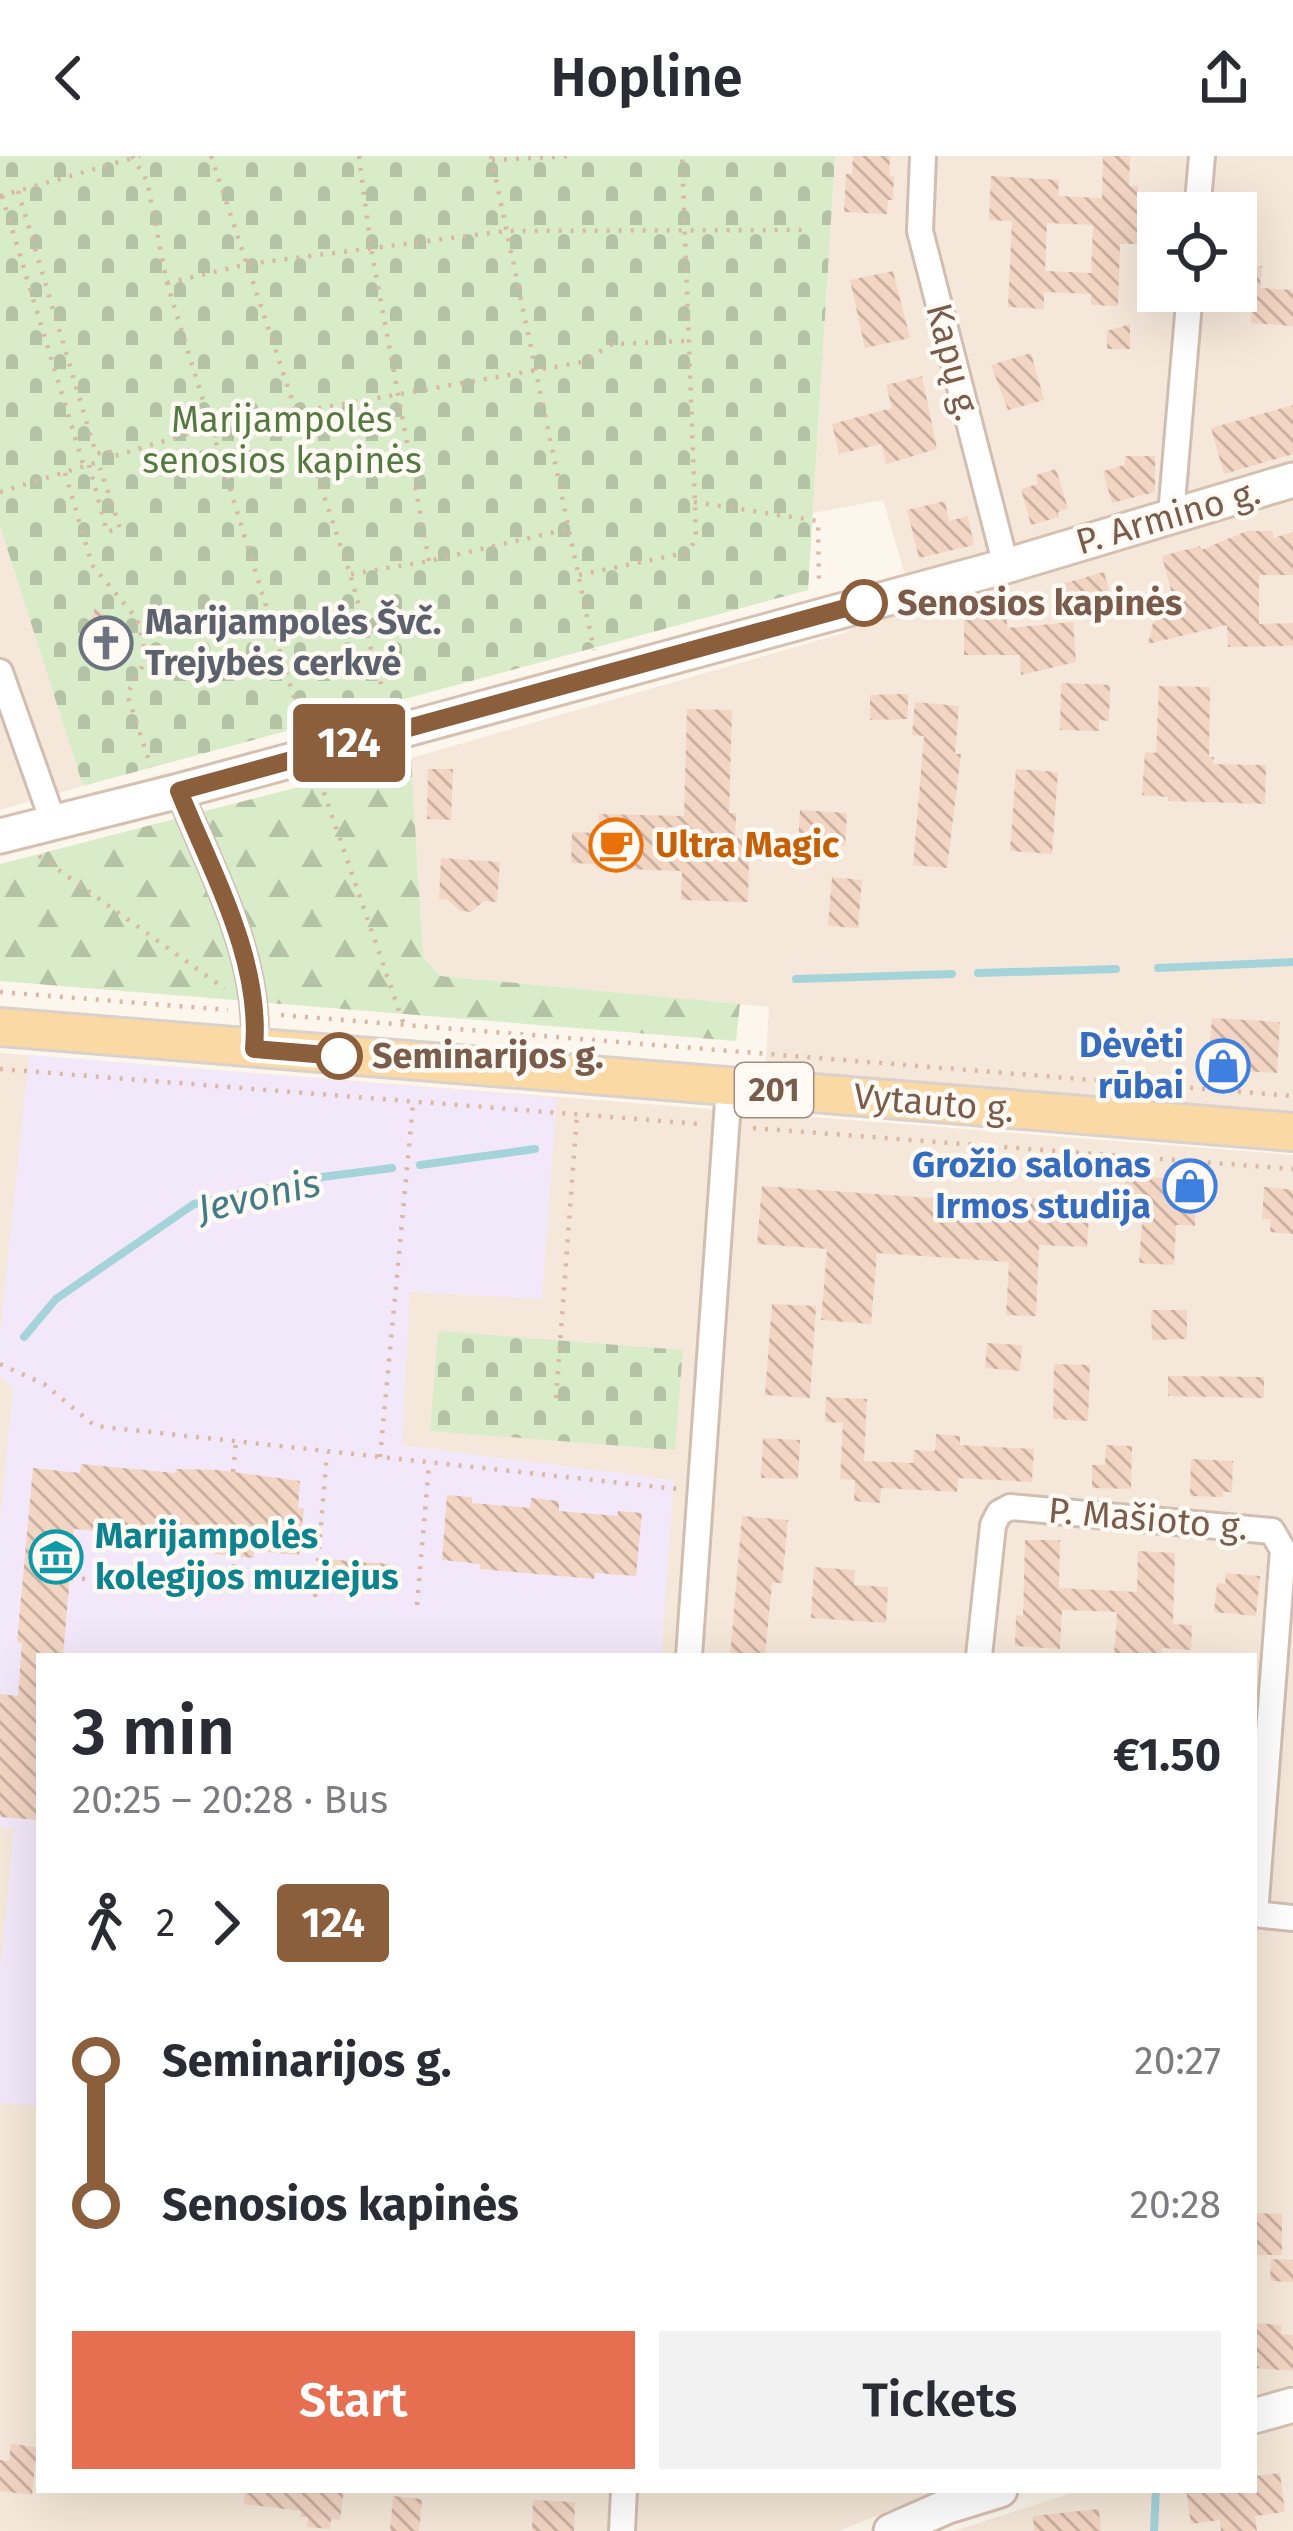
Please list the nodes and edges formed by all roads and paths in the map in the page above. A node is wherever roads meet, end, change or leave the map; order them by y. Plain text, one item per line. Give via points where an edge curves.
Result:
1 (211, 156) edge
2 (359, 156) edge
3 (572, 156) edge
4 (682, 156) edge
5 (923, 156) edge
6 (1202, 156) edge
7 (135, 157) edge
8 (491, 158) edge
9 (18, 191) junction
10 (1199, 192) edge
11 (1, 196) edge
12 (686, 227) junction
13 (506, 230) junction
14 (810, 230) dead end
15 (371, 248) junction
16 (248, 264) junction
17 (167, 283) junction
18 (1188, 312) edge
19 (690, 341) junction
20 (535, 371) junction
21 (398, 393) junction
22 (297, 412) junction
23 (212, 428) junction
24 (214, 436) junction
25 (111, 457) junction
26 (98, 462) junction
27 (87, 466) junction
28 (65, 473) junction
29 (1293, 480) edge
30 (0, 492) edge
31 (694, 502) junction
32 (1171, 514) junction
33 (568, 529) junction
34 (429, 562) junction
35 (1006, 566) junction
36 (350, 574) junction
37 (578, 575) junction
38 (818, 615) junction
39 (0, 672) edge
40 (599, 675) junction
41 (382, 688) dead end
42 (310, 753) junction
43 (170, 794) junction
44 (26, 830) edge
45 (0, 992) edge
46 (404, 1025) junction
47 (0, 1028) edge
48 (256, 1031) junction
49 (0, 1069) edge
50 (729, 1087) junction
51 (1293, 1096) edge
52 (413, 1101) junction
53 (577, 1114) junction
54 (726, 1126) junction
55 (1293, 1132) edge
56 (1293, 1169) edge
57 (0, 1364) edge
58 (556, 1398) dead end
59 (236, 1442) junction
60 (327, 1453) junction
61 (380, 1459) junction
62 (429, 1465) junction
63 (233, 1472) dead end
64 (700, 1491) junction
65 (235, 1556) dead end
66 (70, 1578) dead end
67 (89, 1579) dead end
68 (231, 1591) dead end
69 (315, 1597) dead end
70 (417, 1605) dead end
71 (689, 1653) edge
72 (979, 1653) edge
73 (1257, 1876) edge
74 (1257, 1914) edge
75 (1293, 1918) edge
76 (1293, 2405) edge
77 (1257, 2415) edge
78 (624, 2493) edge
79 (990, 2493) edge
80 (622, 2531) edge
81 (891, 2531) edge

1 - 16 path
2 - 15 path
3 - 8 path
4 - 12 path
5 - 35 street, Kapų g. via 920,231
6 - 10 street
7 - 9 path
7 - 17 path
8 - 13 path
9 - 11 path
9 - 26 path
11 - 27 path
12 - 13 path
12 - 14 path
12 - 19 path
13 - 15 path
13 - 20 path
15 - 16 path
15 - 21 path
16 - 17 path
16 - 22 path
17 - 23 path
18 - 32 street
19 - 20 path via 612,344 584,362
19 - 31 path
20 - 21 path
20 - 33 path
21 - 22 path
21 - 34 path
22 - 24 path
22 - 36 path
23 - 24 path
23 - 25 path
24 - 42 path
25 - 26 path via 113,465
25 - 26 path via 109,450
26 - 27 path
26 - 27 path via 120,529 107,532
27 - 28 path
28 - 30 path
28 - 43 path via 92,565 137,619 147,658 127,694
29 - 32 main road, P. Armino g.
31 - 37 path via 690,552
31 - 38 path via 818,521
32 - 35 main road, P. Armino g.
33 - 34 path
33 - 37 path
34 - 36 path
35 - 38 main road, P. Armino g.
36 - 41 path
37 - 40 path
38 - 40 main road, P. Armino g.
39 - 44 street
40 - 42 main road, P. Armino g.
42 - 43 main road, P. Armino g.
42 - 46 path
43 - 44 main road, P. Armino g.
43 - 48 street via 250,970
44 - 45 path via 38,856 228,992 231,1011
46 - 48 path
46 - 51 path
47 - 48 main road, Vytauto g. / 201
48 - 50 main road, Vytauto g. / 201
49 - 52 path
50 - 54 street
50 - 55 main road, Vytauto g. / 201
52 - 53 path
52 - 61 path
53 - 54 path
53 - 58 path
54 - 56 path
54 - 64 street
57 - 59 path via 44,1384 94,1426
59 - 60 path
59 - 63 path
60 - 61 path
60 - 69 path
61 - 62 path
62 - 64 path
62 - 70 path
64 - 71 street
65 - 68 path
66 - 67 path
72 - 73 street, P. Mašioto g. via 993,1525 1010,1507 1272,1532 1283,1550
74 - 75 street
76 - 77 main road
78 - 80 street
79 - 81 main road

